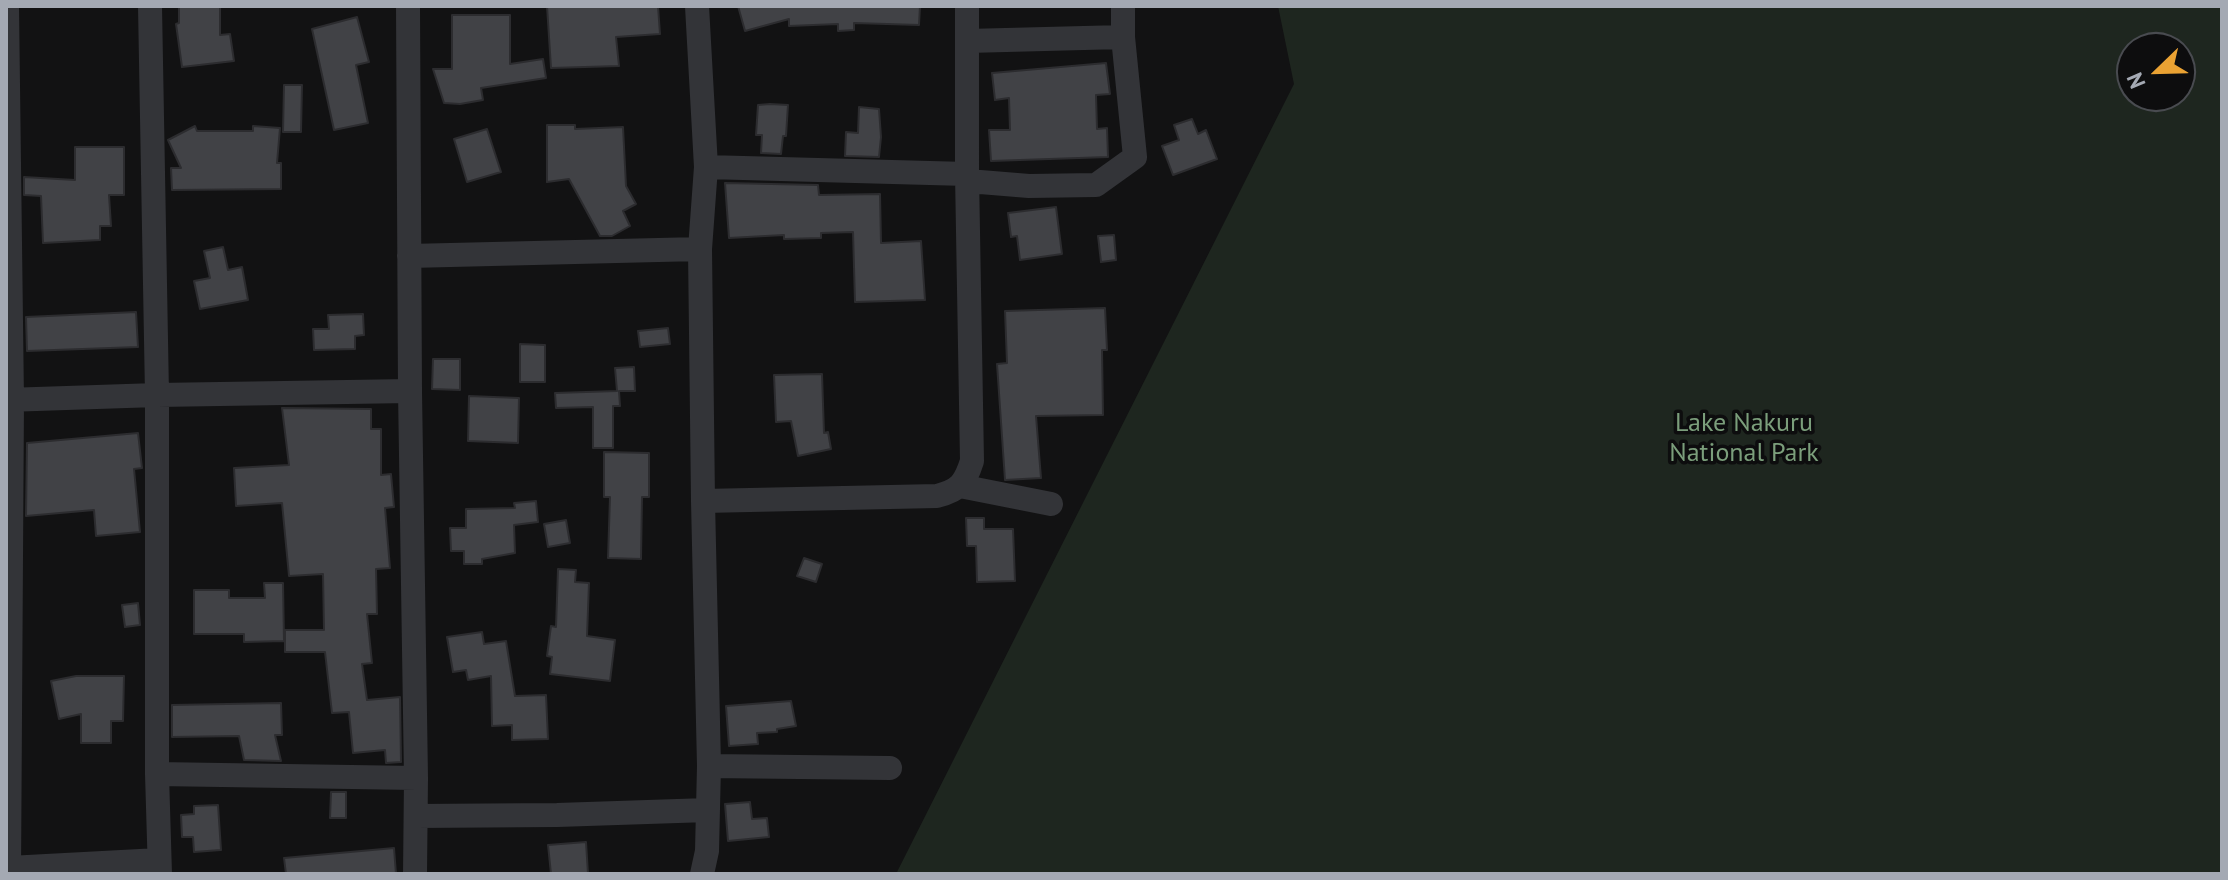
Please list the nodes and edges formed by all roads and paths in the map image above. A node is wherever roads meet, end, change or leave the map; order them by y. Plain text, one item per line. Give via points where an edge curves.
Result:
1 (7, 6) edge
2 (150, 6) edge
3 (408, 6) edge
4 (697, 6) edge
5 (967, 6) edge
6 (1123, 6) edge
7 (1123, 37) junction
8 (967, 41) junction
9 (706, 167) junction
10 (967, 178) junction
11 (700, 249) junction
12 (409, 256) junction
13 (410, 391) junction
14 (157, 395) junction
15 (9, 400) edge
16 (960, 486) junction
17 (703, 501) junction
18 (1051, 504) dead end
19 (709, 766) junction
20 (890, 768) dead end
21 (157, 774) junction
22 (416, 778) junction
23 (708, 810) junction
24 (416, 816) junction
25 (160, 867) edge
26 (9, 871) edge
27 (415, 874) edge
28 (702, 874) edge

1 - 15 street
2 - 14 street
3 - 12 street
4 - 9 street
5 - 8 street
6 - 7 street
7 - 8 street
7 - 10 street via 1135,157 1096,185 1029,186
8 - 10 street
9 - 10 street
9 - 11 street
10 - 16 street via 972,461
11 - 12 street
11 - 17 street
12 - 13 street
13 - 14 street
13 - 22 street
14 - 15 street
14 - 21 street
15 - 26 street
16 - 17 street via 937,496
16 - 18 street
17 - 19 street
19 - 20 street
19 - 23 street
21 - 22 street
21 - 25 street
22 - 24 street
23 - 24 street
23 - 28 street
24 - 27 street
25 - 26 street

